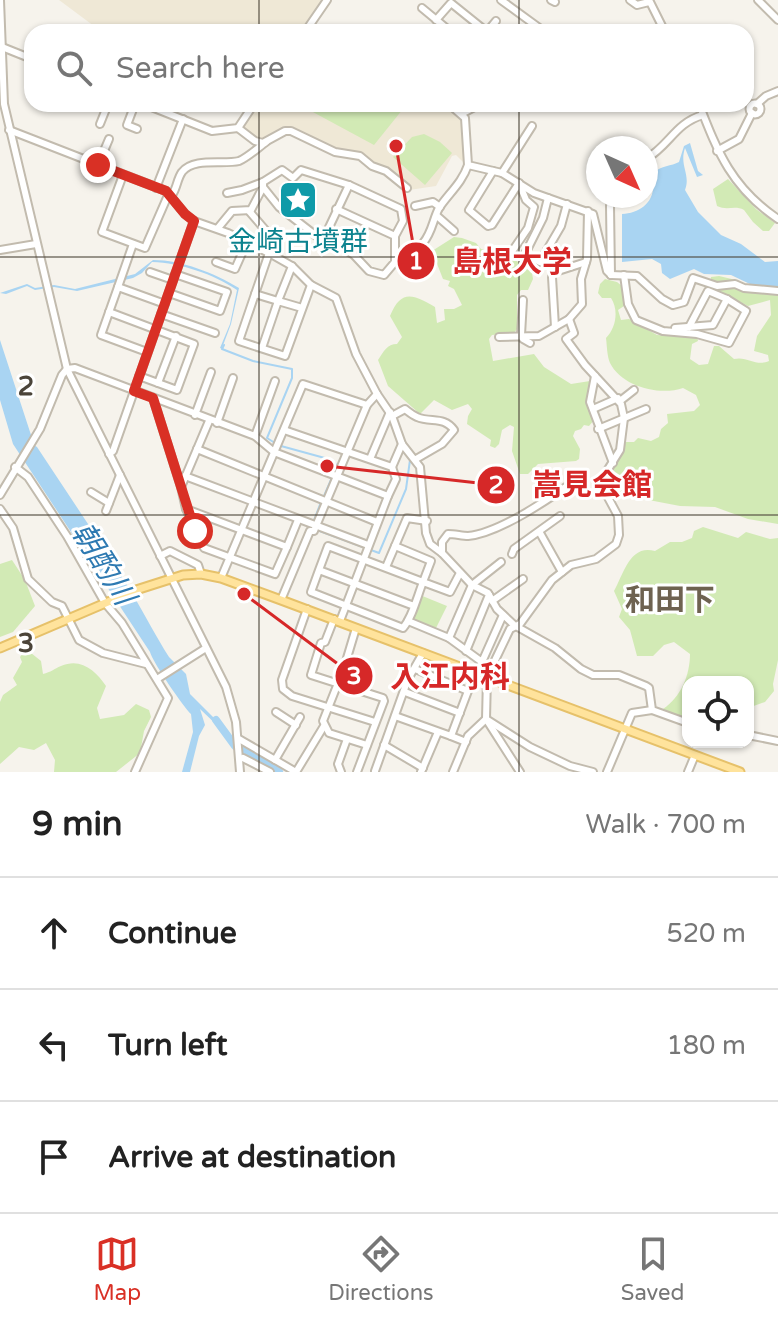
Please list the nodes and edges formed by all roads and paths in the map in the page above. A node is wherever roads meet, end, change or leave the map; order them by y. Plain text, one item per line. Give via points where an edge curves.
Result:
1 (0, 0) edge
2 (327, 0) edge
3 (501, 0) edge
4 (630, 0) edge
5 (758, 0) edge
6 (649, 1) edge
7 (422, 8) dead end
8 (436, 20) junction
9 (778, 20) edge
10 (496, 21) dead end
11 (310, 24) edge
12 (441, 24) edge
13 (477, 24) edge
14 (494, 24) edge
15 (534, 24) edge
16 (661, 24) edge
17 (1, 47) edge
18 (24, 56) edge
19 (778, 91) edge
20 (754, 105) edge
21 (105, 112) edge
22 (132, 112) edge
23 (165, 112) edge
24 (249, 112) edge
25 (702, 112) edge
26 (752, 112) edge
27 (463, 113) edge
28 (703, 115) junction
29 (183, 119) junction
30 (100, 124) dead end
31 (532, 126) dead end
32 (6, 128) edge
33 (238, 128) junction
34 (137, 129) dead end
35 (109, 139) dead end
36 (266, 142) junction
37 (717, 151) junction
38 (658, 152) edge
39 (98, 165) junction
40 (468, 165) junction
41 (493, 171) junction
42 (502, 173) junction
43 (123, 175) junction
44 (519, 183) junction
45 (263, 185) junction
46 (349, 185) junction
47 (156, 188) junction
48 (407, 188) dead end
49 (227, 193) dead end
50 (170, 194) junction
51 (548, 198) junction
52 (567, 204) junction
53 (415, 206) dead end
54 (440, 207) junction
55 (610, 208) edge
56 (336, 209) junction
57 (249, 211) junction
58 (588, 211) junction
59 (437, 216) junction
60 (778, 219) edge
61 (194, 221) junction
62 (218, 228) junction
63 (454, 231) dead end
64 (267, 232) dead end
65 (395, 236) junction
66 (324, 238) junction
67 (247, 242) junction
68 (36, 244) junction
69 (133, 244) junction
70 (0, 250) edge
71 (269, 253) junction
72 (511, 253) dead end
73 (424, 259) dead end
74 (216, 262) dead end
75 (586, 262) junction
76 (292, 266) junction
77 (150, 272) dead end
78 (611, 275) junction
79 (624, 275) junction
80 (174, 277) junction
81 (120, 281) junction
82 (311, 285) junction
83 (778, 291) edge
84 (169, 293) junction
85 (255, 294) junction
86 (727, 299) junction
87 (523, 300) dead end
88 (278, 301) junction
89 (165, 304) junction
90 (302, 308) junction
91 (109, 312) junction
92 (161, 314) junction
93 (569, 319) junction
94 (555, 327) junction
95 (689, 327) junction
96 (156, 328) junction
97 (663, 331) junction
98 (215, 333) dead end
99 (521, 335) junction
100 (176, 336) junction
101 (499, 337) dead end
102 (530, 343) dead end
103 (262, 348) junction
104 (147, 352) junction
105 (67, 369) junction
106 (211, 372) dead end
107 (139, 376) junction
108 (595, 376) junction
109 (233, 378) dead end
110 (275, 381) dead end
111 (158, 383) junction
112 (634, 390) dead end
113 (134, 391) junction
114 (377, 394) junction
115 (153, 398) junction
116 (619, 399) junction
117 (367, 405) junction
118 (593, 409) junction
119 (646, 409) dead end
120 (391, 414) junction
121 (195, 415) junction
122 (624, 418) junction
123 (213, 422) junction
124 (598, 429) junction
125 (284, 430) junction
126 (255, 436) junction
127 (402, 444) junction
128 (276, 447) junction
129 (197, 449) junction
130 (348, 450) junction
131 (109, 454) junction
132 (370, 459) junction
133 (416, 459) junction
134 (613, 463) junction
135 (16, 465) junction
136 (392, 467) junction
137 (120, 475) junction
138 (334, 475) junction
139 (185, 476) junction
140 (264, 478) junction
141 (576, 480) dead end
142 (181, 487) junction
143 (1, 489) edge
144 (91, 492) dead end
145 (388, 496) junction
146 (323, 501) junction
147 (109, 503) junction
148 (253, 503) junction
149 (0, 509) edge
150 (186, 509) junction
151 (106, 511) dead end
152 (560, 516) dead end
153 (298, 520) junction
154 (427, 521) junction
155 (377, 522) junction
156 (314, 527) junction
157 (242, 531) junction
158 (540, 533) junction
159 (368, 545) junction
160 (395, 546) junction
161 (287, 547) junction
162 (442, 553) junction
163 (512, 554) dead end
164 (160, 556) junction
165 (230, 558) junction
166 (363, 559) junction
167 (501, 562) dead end
168 (386, 567) junction
169 (319, 570) junction
170 (562, 572) junction
171 (460, 573) junction
172 (201, 574) junction
173 (170, 578) junction
174 (221, 578) junction
175 (523, 579) dead end
176 (423, 582) junction
177 (353, 583) junction
178 (472, 585) junction
179 (491, 598) junction
180 (281, 600) junction
181 (107, 603) junction
182 (345, 606) junction
183 (414, 606) junction
184 (307, 609) junction
185 (503, 615) junction
186 (69, 619) junction
187 (337, 620) junction
188 (408, 621) junction
189 (514, 625) junction
190 (356, 628) junction
191 (449, 638) junction
192 (0, 648) edge
193 (206, 648) junction
194 (466, 651) junction
195 (423, 653) junction
196 (146, 664) junction
197 (415, 669) junction
198 (487, 677) junction
199 (158, 679) junction
200 (338, 683) junction
201 (405, 692) junction
202 (327, 706) junction
203 (652, 710) junction
204 (276, 712) dead end
205 (460, 713) junction
206 (395, 716) junction
207 (300, 717) dead end
208 (486, 719) junction
209 (682, 721) edge
210 (375, 722) junction
211 (296, 725) junction
212 (324, 726) junction
213 (625, 729) junction
214 (438, 732) junction
215 (451, 736) junction
216 (754, 736) edge
217 (347, 739) junction
218 (239, 740) junction
219 (778, 741) edge
220 (466, 742) junction
221 (367, 745) junction
222 (384, 745) junction
223 (695, 755) junction
224 (242, 757) junction
225 (275, 760) junction
226 (422, 770) edge
227 (135, 772) edge
228 (240, 772) edge
229 (270, 772) edge
230 (296, 772) edge
231 (341, 772) edge
232 (357, 772) edge
233 (375, 772) edge
234 (453, 772) edge
235 (520, 772) edge
236 (593, 772) edge
237 (607, 772) edge
238 (688, 772) edge
239 (740, 772) edge

1 - 17 street
2 - 11 street
3 - 15 street
4 - 6 street via 637,5
5 - 9 street
6 - 16 street
7 - 8 street
8 - 12 street
8 - 13 street via 451,3
10 - 14 street
17 - 18 street
17 - 32 street
19 - 20 street
21 - 30 street
22 - 34 street via 127,125
23 - 29 street
24 - 33 street
25 - 28 street
26 - 37 street via 739,139
27 - 40 street
28 - 37 street
28 - 38 street via 682,124
29 - 33 street via 212,131
29 - 47 street
31 - 42 street
32 - 39 street
32 - 68 street
33 - 36 street via 255,141
35 - 39 street
36 - 48 street via 291,131 335,152 360,156
36 - 50 street via 239,161 186,168
37 - 60 street via 742,188
39 - 43 street
40 - 41 street
40 - 54 street
41 - 42 street
41 - 44 street via 469,210 488,226
42 - 44 street
43 - 47 street
43 - 69 street via 102,232
44 - 51 street
44 - 72 street via 534,207
45 - 46 street via 282,170 293,178 301,170
45 - 49 street
45 - 57 street
45 - 66 street via 279,207
46 - 56 street
46 - 65 street via 401,209 403,221
47 - 50 street
50 - 61 street
50 - 69 street via 145,248
51 - 52 street
51 - 52 street via 525,254 540,262
52 - 58 street
53 - 54 street via 433,202
54 - 59 street
55 - 78 street
56 - 65 street
56 - 66 street
57 - 62 street via 232,211
57 - 64 street
58 - 75 street
58 - 78 street via 597,222
59 - 63 street
59 - 73 street via 422,246
61 - 62 street
61 - 80 street
62 - 67 street
65 - 66 street via 395,262 384,275 369,271 354,255
67 - 71 street
67 - 74 street via 235,269
68 - 70 street
68 - 105 street
69 - 81 street
71 - 76 street
71 - 85 street
75 - 93 street via 583,302
75 - 94 street via 554,275
76 - 82 street
76 - 88 street
77 - 80 street
78 - 79 street
79 - 83 street via 637,276 673,305 684,302 693,278 717,286
79 - 97 street via 636,320
80 - 84 street
80 - 84 street via 227,292 220,311
81 - 89 street
81 - 91 street
82 - 90 street
82 - 114 street via 336,298
84 - 89 street
85 - 88 street
85 - 103 street via 239,341
86 - 95 street via 713,325
86 - 95 street via 708,291
86 - 97 street via 746,312 729,343
87 - 99 street
88 - 90 street
88 - 103 street
89 - 92 street
90 - 103 street via 285,356
91 - 96 street
91 - 104 street via 101,335
92 - 96 street
92 - 98 street
93 - 94 street
93 - 108 street via 574,333 566,339
94 - 99 street via 536,336
95 - 97 street
96 - 100 street
96 - 104 street
99 - 101 street
99 - 102 street
100 - 111 street
100 - 111 street via 194,344 177,390
104 - 107 street
105 - 113 street
105 - 131 street
105 - 135 street via 38,433
106 - 121 street
107 - 111 street
107 - 113 street
108 - 116 street
108 - 118 street
109 - 123 street
110 - 126 street
112 - 116 street
113 - 115 street
113 - 131 street
114 - 117 street
114 - 120 street
115 - 121 street
115 - 142 street
116 - 118 street
116 - 122 street
117 - 125 street via 303,384
117 - 130 street
118 - 124 street
119 - 122 street
120 - 127 street
120 - 132 street
120 - 133 street via 405,409 420,418 447,422 454,430
121 - 123 street
122 - 124 street
122 - 134 street
123 - 126 street
123 - 129 street
124 - 134 street
125 - 128 street
125 - 130 street
126 - 128 street
127 - 133 street
127 - 136 street
128 - 138 street
128 - 140 street
129 - 139 street
129 - 140 street
130 - 132 street
130 - 138 street
131 - 137 street
132 - 136 street
133 - 154 street
134 - 170 street via 602,479 618,516 619,540 596,559
135 - 143 street
135 - 181 street
136 - 145 street via 396,479
137 - 147 street
137 - 164 street
138 - 145 street
138 - 146 street
139 - 142 street
139 - 148 street
140 - 146 street
140 - 148 street
141 - 162 street via 534,509 478,533 448,534
142 - 150 street
144 - 147 street
145 - 155 street
146 - 155 street
146 - 156 street
147 - 151 street
148 - 153 street
148 - 157 street
149 - 186 street via 13,528 28,579 62,606
150 - 157 street
150 - 165 street via 204,548
152 - 158 street
153 - 156 street
153 - 161 street
154 - 160 street via 407,518
154 - 162 street via 427,539
155 - 159 street
156 - 159 street
156 - 180 street
157 - 161 street
157 - 165 street
158 - 163 street
158 - 170 street
159 - 166 street
160 - 168 street
160 - 176 street via 431,561
161 - 165 street via 275,574
162 - 171 street
164 - 172 street via 170,551 198,565
164 - 173 street
165 - 174 street
166 - 168 street
166 - 169 street via 328,546
166 - 177 street
167 - 178 street
168 - 176 street
169 - 177 street
169 - 182 street via 311,592
170 - 189 street
171 - 176 street via 450,592
171 - 178 street
172 - 173 main road
172 - 174 main road
173 - 181 main road
173 - 193 street
174 - 180 main road
175 - 179 street
176 - 183 street
177 - 182 street
177 - 183 street
178 - 179 street
178 - 191 street
179 - 185 street
179 - 194 street
180 - 184 main road
181 - 186 main road
181 - 196 street
182 - 187 street
182 - 188 street via 403,628
183 - 188 street
184 - 187 main road
184 - 202 street via 283,689
185 - 189 street
185 - 194 street via 482,662
186 - 192 main road
186 - 196 street via 79,640 103,653
187 - 190 main road
187 - 200 street via 321,643 311,675
188 - 191 street
189 - 198 street
189 - 203 street via 593,675 619,675 646,686
190 - 195 main road
190 - 200 street
191 - 194 street
193 - 199 street
193 - 218 street via 226,687
195 - 197 street
195 - 198 main road
196 - 199 street
197 - 201 street
197 - 205 street via 466,688
198 - 208 street
198 - 213 main road
199 - 227 street via 167,702
200 - 202 street
200 - 210 street via 383,698
201 - 205 street
201 - 206 street
202 - 210 street
202 - 212 street
203 - 209 street
203 - 213 street via 634,712
204 - 211 street
205 - 215 street
206 - 214 street
206 - 222 street
207 - 211 street
208 - 220 street
208 - 235 street
208 - 236 street via 527,746
210 - 221 street
211 - 225 street
212 - 217 street
212 - 230 street
213 - 223 main road
213 - 237 street
214 - 215 street
214 - 226 street
215 - 220 street
216 - 219 street
217 - 221 street
217 - 231 street via 338,764
218 - 224 street
218 - 225 street
220 - 234 street
221 - 232 street
222 - 226 street
222 - 233 street
223 - 238 street
223 - 239 main road
224 - 228 street
224 - 229 street
225 - 230 street

